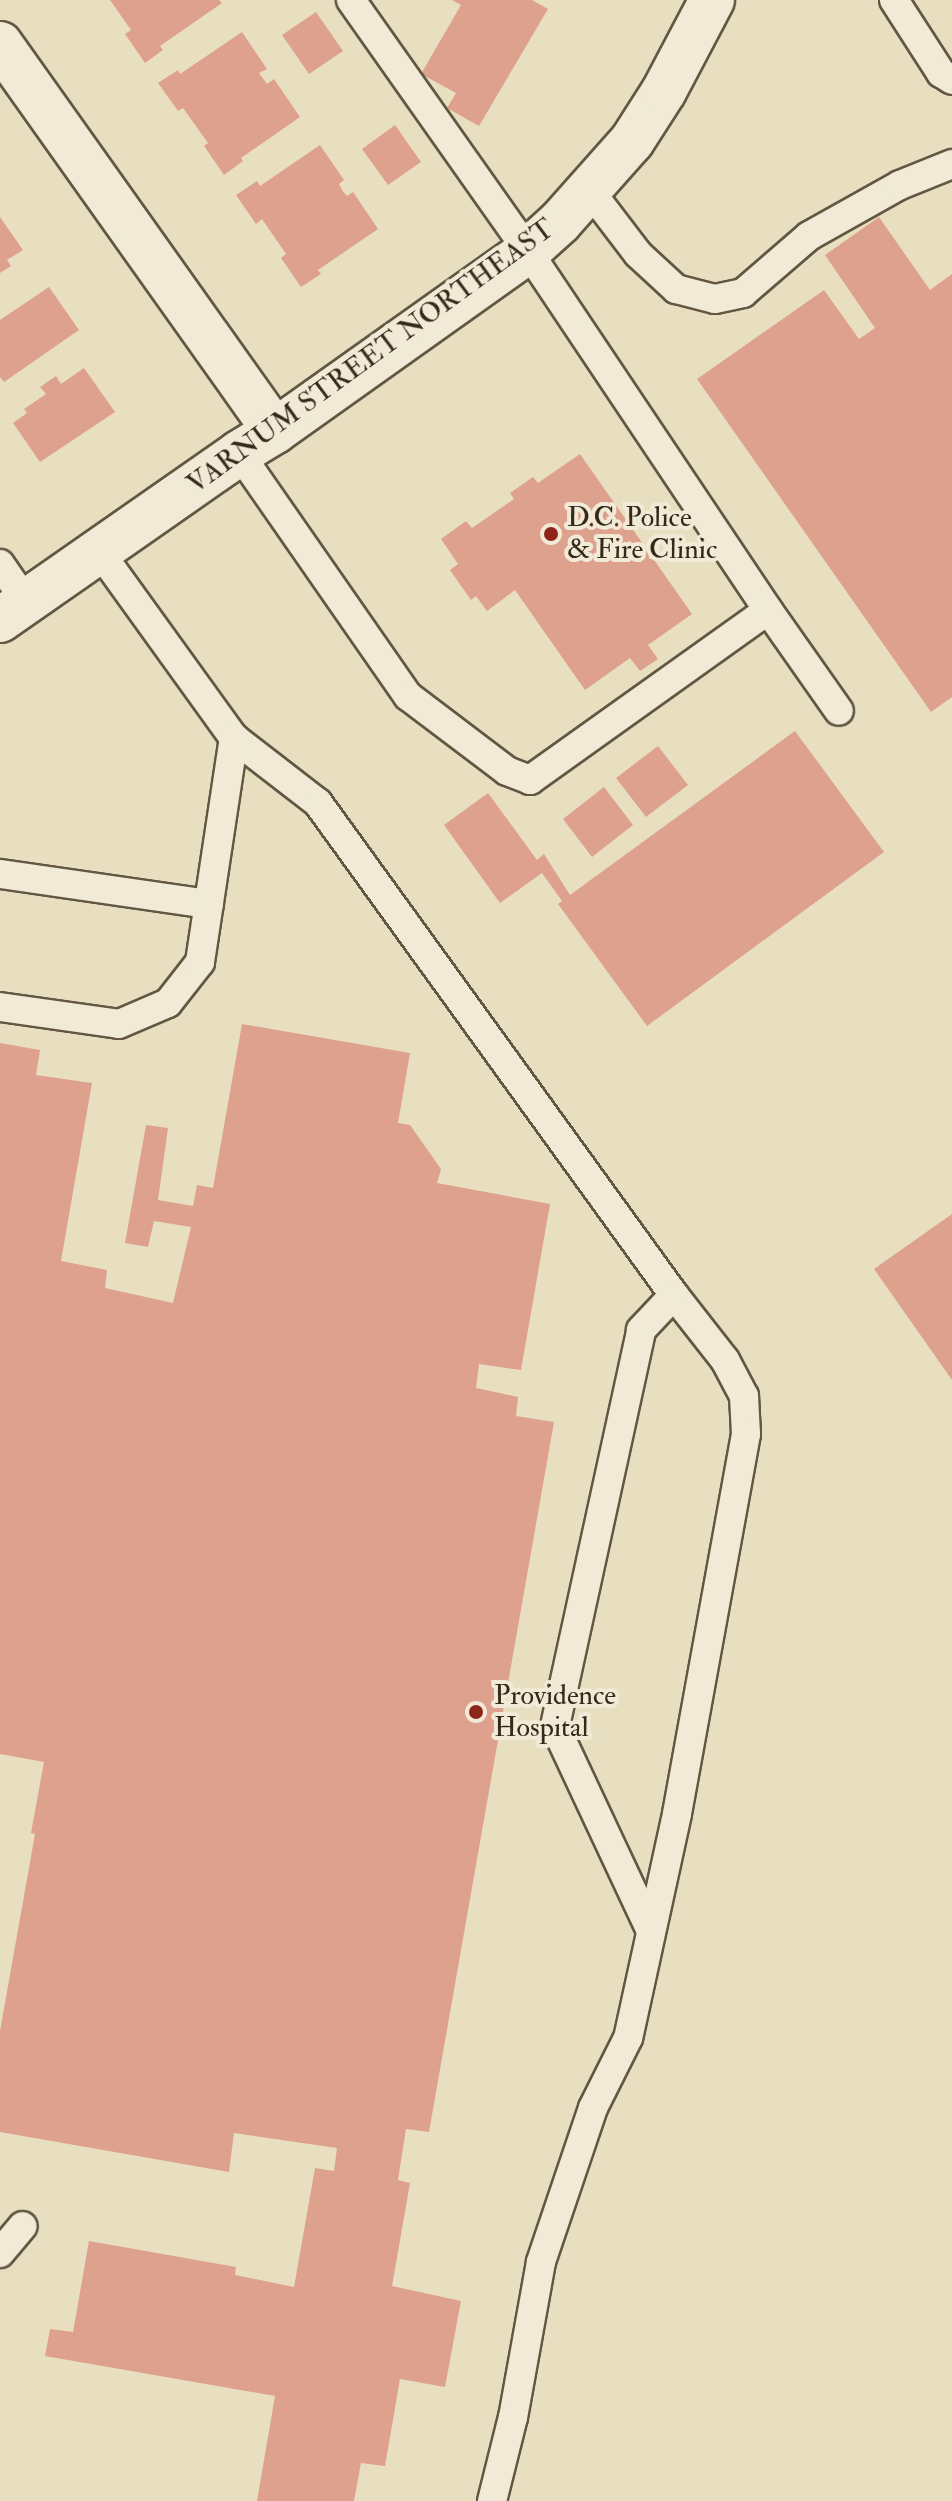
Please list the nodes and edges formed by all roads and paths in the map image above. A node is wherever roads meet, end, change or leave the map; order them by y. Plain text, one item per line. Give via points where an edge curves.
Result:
1 (351, 0) edge
2 (712, 0) edge
3 (894, 0) edge
4 (0, 44) edge
5 (952, 80) edge
6 (13, 89) edge
7 (952, 164) edge
8 (590, 191) junction
9 (528, 251) junction
10 (257, 442) junction
11 (99, 551) junction
12 (0, 564) edge
13 (768, 610) junction
14 (13, 611) edge
15 (839, 711) dead end
16 (234, 738) junction
17 (0, 874) edge
18 (209, 904) junction
19 (0, 1007) edge
20 (674, 1295) junction
21 (651, 1931) junction
22 (23, 2226) dead end
23 (0, 2253) edge
24 (492, 2501) edge

1 - 9 lane
2 - 8 street, VARNUM STREET NORTHEAST via 644,123
3 - 5 lane via 941,73
4 - 6 street
6 - 10 street
7 - 8 lane via 900,185 809,236 743,293 715,299 676,289 638,254
8 - 9 street, VARNUM STREET NORTHEAST
9 - 10 street, VARNUM STREET NORTHEAST
9 - 13 lane
10 - 11 street, VARNUM STREET NORTHEAST
10 - 13 lane via 408,696 507,771 530,780
11 - 14 street, VARNUM STREET NORTHEAST
11 - 16 lane
12 - 14 lane
13 - 15 lane
16 - 18 lane
16 - 20 lane via 318,803
17 - 18 lane
18 - 19 lane via 200,962 168,1003 119,1024
20 - 21 lane via 725,1360 744,1396 746,1434
20 - 21 lane via 641,1330 555,1726
21 - 24 lane via 628,2038 593,2108 541,2262
22 - 23 lane

